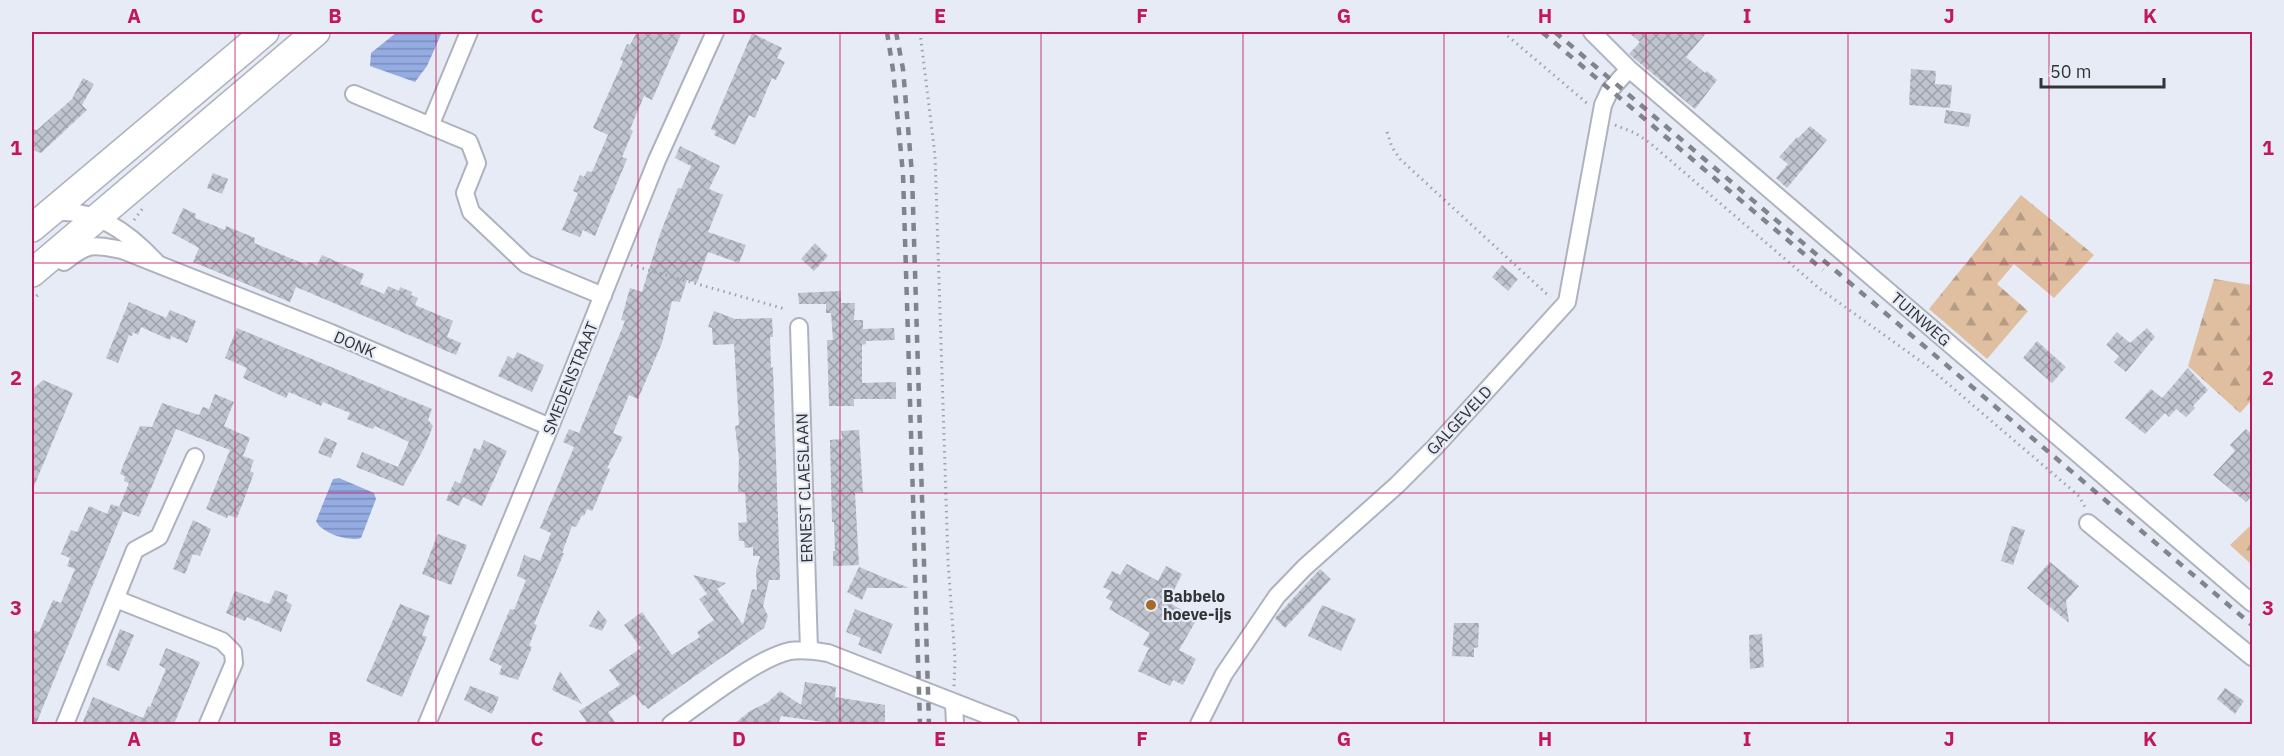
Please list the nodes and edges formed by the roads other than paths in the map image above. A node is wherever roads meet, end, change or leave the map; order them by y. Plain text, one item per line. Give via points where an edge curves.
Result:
1 (265, 32) edge
2 (316, 32) edge
3 (469, 32) edge
4 (715, 32) edge
5 (1592, 32) edge
6 (1629, 69) junction
7 (354, 94) dead end
8 (430, 126) junction
9 (124, 195) junction
10 (96, 218) junction
11 (40, 221) edge
12 (123, 231) junction
13 (159, 264) junction
14 (32, 272) edge
15 (603, 296) junction
16 (799, 327) dead end
17 (550, 427) junction
18 (195, 457) dead end
19 (2088, 523) road end
20 (116, 599) junction
21 (2253, 603) edge
22 (809, 650) junction
23 (2253, 657) edge
24 (954, 704) junction
25 (65, 724) edge
26 (208, 724) edge
27 (427, 724) edge
28 (671, 724) edge
29 (955, 724) edge
30 (1010, 724) edge
31 (1199, 724) edge

1 - 11 highway
2 - 9 highway
3 - 8 street
4 - 15 street, SMEDENSTRAAT via 657,160
5 - 6 street, TUINWEG
6 - 21 street, TUINWEG
6 - 31 street, GALGEVELD via 1610,90 1604,105 1570,294 1563,308 1435,447 1277,596 1224,674
7 - 8 street
8 - 15 street via 469,142 477,163 465,193 471,212 526,264
9 - 10 highway
9 - 12 street
10 - 11 street, DONK via 78,211
10 - 12 street, DONK
10 - 14 highway
12 - 13 street, DONK
13 - 14 street, DONK via 122,250 93,245
13 - 17 street, DONK
15 - 17 street, SMEDENSTRAAT
16 - 22 street, ERNEST CLAESLAAN
17 - 27 street, SMEDENSTRAAT
18 - 20 street via 159,537 135,550
19 - 23 street
20 - 25 street
20 - 26 street via 222,641 233,652 234,663
22 - 24 street via 828,653
22 - 28 street via 790,651 758,664
24 - 29 street
24 - 30 street

